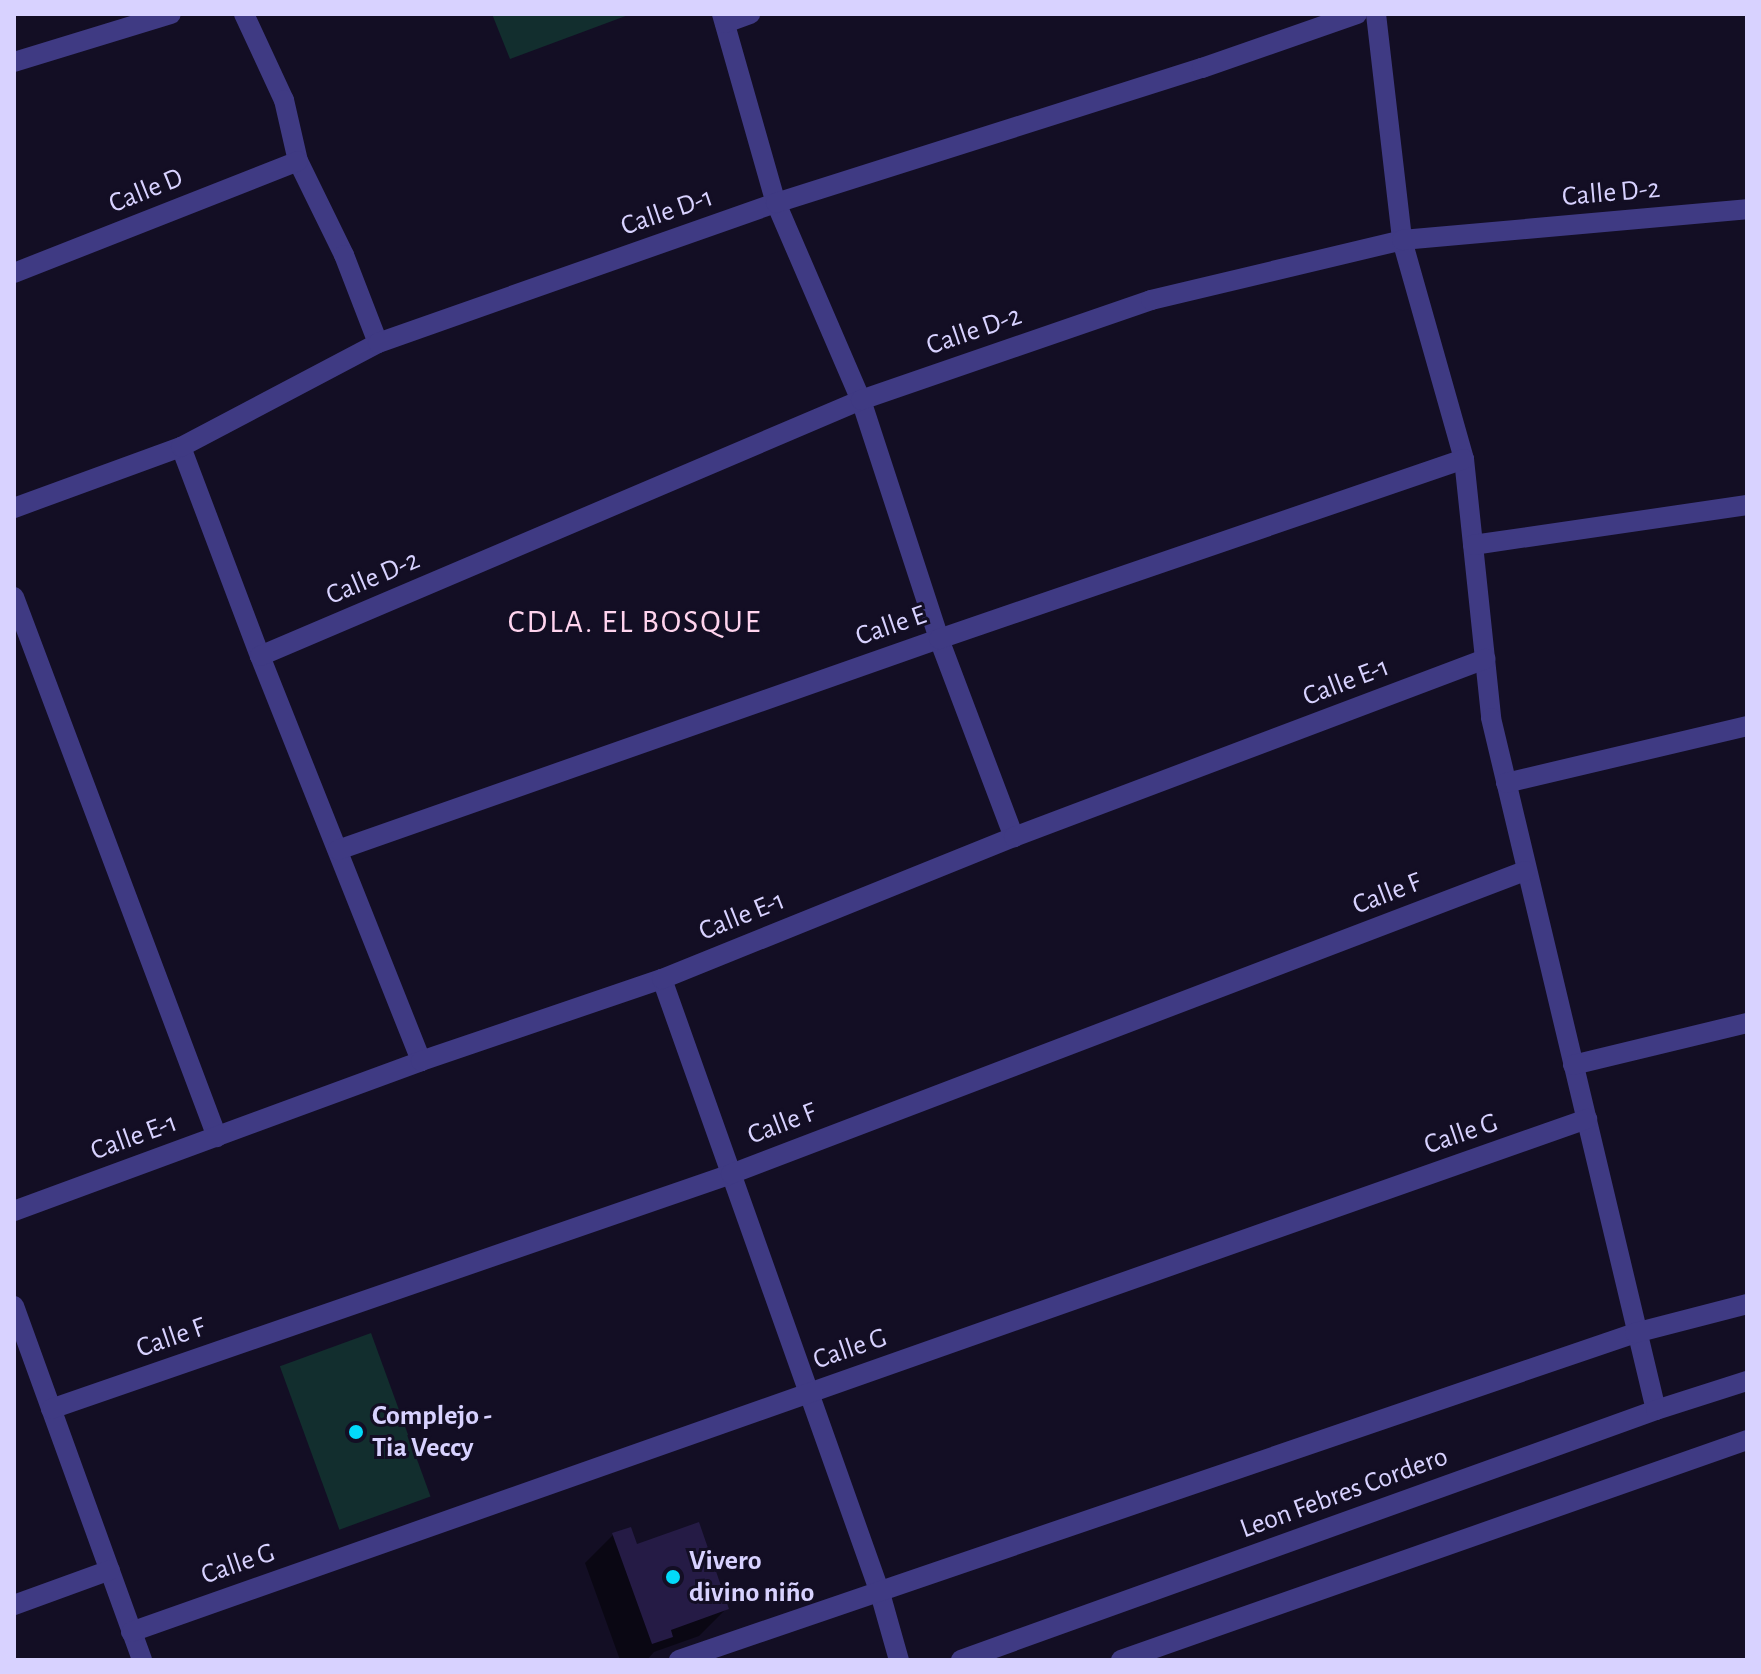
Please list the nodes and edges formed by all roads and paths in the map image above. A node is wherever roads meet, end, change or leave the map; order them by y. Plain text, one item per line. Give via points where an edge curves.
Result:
1 (171, 14) edge
2 (244, 14) edge
3 (750, 14) edge
4 (1357, 14) edge
5 (1376, 14) edge
6 (723, 19) edge
7 (14, 62) edge
8 (298, 161) junction
9 (776, 203) junction
10 (1747, 209) edge
11 (1402, 240) junction
12 (14, 273) edge
13 (378, 343) junction
14 (861, 400) junction
15 (181, 447) junction
16 (1464, 459) junction
17 (1747, 505) edge
18 (14, 508) edge
19 (1473, 545) junction
20 (14, 597) edge
21 (939, 639) junction
22 (260, 656) junction
23 (1485, 659) junction
24 (1747, 726) edge
25 (1506, 783) junction
26 (1014, 837) junction
27 (338, 850) junction
28 (1525, 871) junction
29 (662, 979) junction
30 (1747, 1023) edge
31 (421, 1061) junction
32 (1573, 1065) junction
33 (1587, 1119) junction
34 (217, 1137) junction
35 (731, 1174) junction
36 (14, 1211) edge
37 (1747, 1304) edge
38 (14, 1306) edge
39 (19, 1333) edge
40 (1635, 1333) junction
41 (1747, 1381) edge
42 (809, 1393) junction
43 (51, 1409) junction
44 (1656, 1410) junction
45 (1747, 1440) edge
46 (110, 1570) junction
47 (880, 1593) junction
48 (14, 1605) edge
49 (131, 1632) junction
50 (142, 1660) edge
51 (679, 1660) edge
52 (899, 1660) edge
53 (961, 1660) edge
54 (1121, 1660) edge

1 - 7 street
2 - 8 street via 284,100
3 - 6 street
4 - 9 street, Calle D-1
5 - 11 street
6 - 9 street
8 - 12 street, Calle D
8 - 13 street via 344,255
9 - 13 street, Calle D-1
9 - 14 street
10 - 11 street, Calle D-2
11 - 14 street, Calle D-2 via 1151,300
11 - 16 street
13 - 15 street, Calle D-1
14 - 21 street
14 - 22 street, Calle D-2
15 - 18 street, Calle D-1
15 - 22 street
16 - 19 street
16 - 21 street, Calle E
17 - 19 street
19 - 23 street
20 - 34 street
21 - 26 street
21 - 27 street, Calle E
22 - 27 street
23 - 25 street
23 - 26 street, Calle E-1
24 - 25 street
25 - 28 street
26 - 29 street, Calle E-1
27 - 31 street
28 - 32 street
28 - 35 street, Calle F
29 - 31 street, Calle E-1
29 - 35 street
30 - 32 street
31 - 34 street, Calle E-1
32 - 33 street
33 - 40 street
33 - 42 street, Calle G
34 - 36 street, Calle E-1
35 - 42 street
35 - 43 street, Calle F
37 - 40 street
38 - 39 street
39 - 43 street
40 - 44 street
40 - 47 street
41 - 44 street, Leon Febres Cordero
42 - 47 street
42 - 49 street, Calle G
43 - 46 street
44 - 53 street, Leon Febres Cordero
45 - 54 street
46 - 48 street
46 - 49 street
47 - 51 street
47 - 52 street
49 - 50 street

